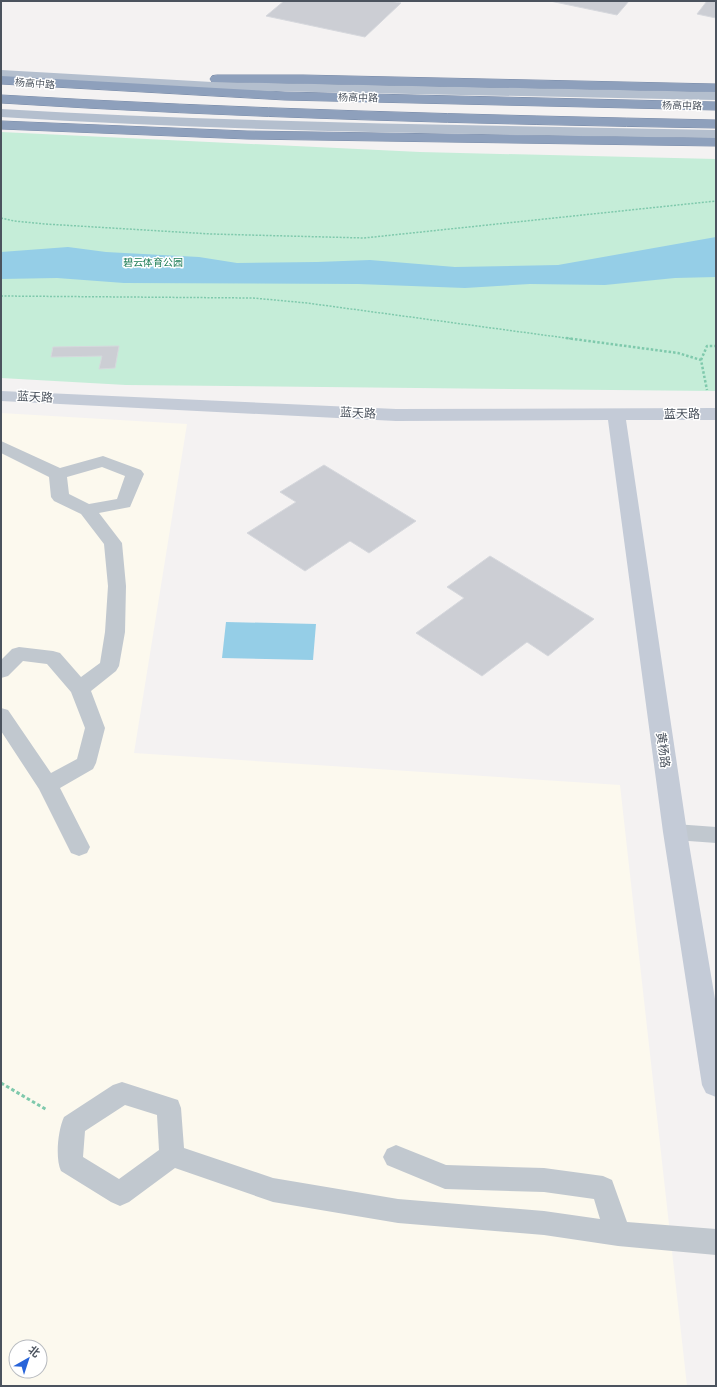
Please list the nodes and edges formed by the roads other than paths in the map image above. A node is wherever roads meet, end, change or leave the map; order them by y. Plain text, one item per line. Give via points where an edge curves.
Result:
1 (3, 75) edge
2 (94, 78) junction
3 (716, 88) edge
4 (716, 96) edge
5 (1, 99) edge
6 (716, 106) edge
7 (1, 113) edge
8 (716, 124) edge
9 (1, 125) edge
10 (716, 134) edge
11 (716, 142) edge
12 (1, 396) edge
13 (616, 414) junction
14 (713, 414) edge
15 (1, 446) edge
16 (58, 474) junction
17 (87, 510) junction
18 (1, 671) edge
19 (80, 689) junction
20 (1, 715) edge
21 (48, 785) junction
22 (675, 832) junction
23 (716, 835) edge
24 (79, 847) dead end
25 (716, 1085) edge
26 (172, 1156) junction
27 (396, 1157) dead end
28 (618, 1234) junction
29 (716, 1242) edge

1 - 2 main road, 杨高中路
1 - 6 highway, 杨高中路 via 140,89 285,96
2 - 3 highway via 311,79
2 - 4 main road, 杨高中路 via 212,86
5 - 8 highway, 杨高中路 via 129,108 351,116
7 - 10 main road via 242,125
9 - 11 highway via 255,135
12 - 13 street, 蓝天路 via 396,415
13 - 14 street, 蓝天路
13 - 22 street, 黄杨路
15 - 16 lane
16 - 17 lane via 60,497
16 - 17 lane via 103,461 135,474 124,503
17 - 19 lane via 113,543 117,586 115,632 110,666
18 - 19 lane via 19,654 53,658
19 - 21 lane via 95,728 86,763
20 - 21 lane
21 - 24 lane
22 - 23 lane
22 - 25 street, 黄杨路
26 - 26 lane via 169,1108 122,1093 73,1125 70,1163 120,1194
26 - 28 lane via 273,1190 398,1211 544,1223
27 - 28 lane via 445,1177 544,1180 603,1188
28 - 29 lane

